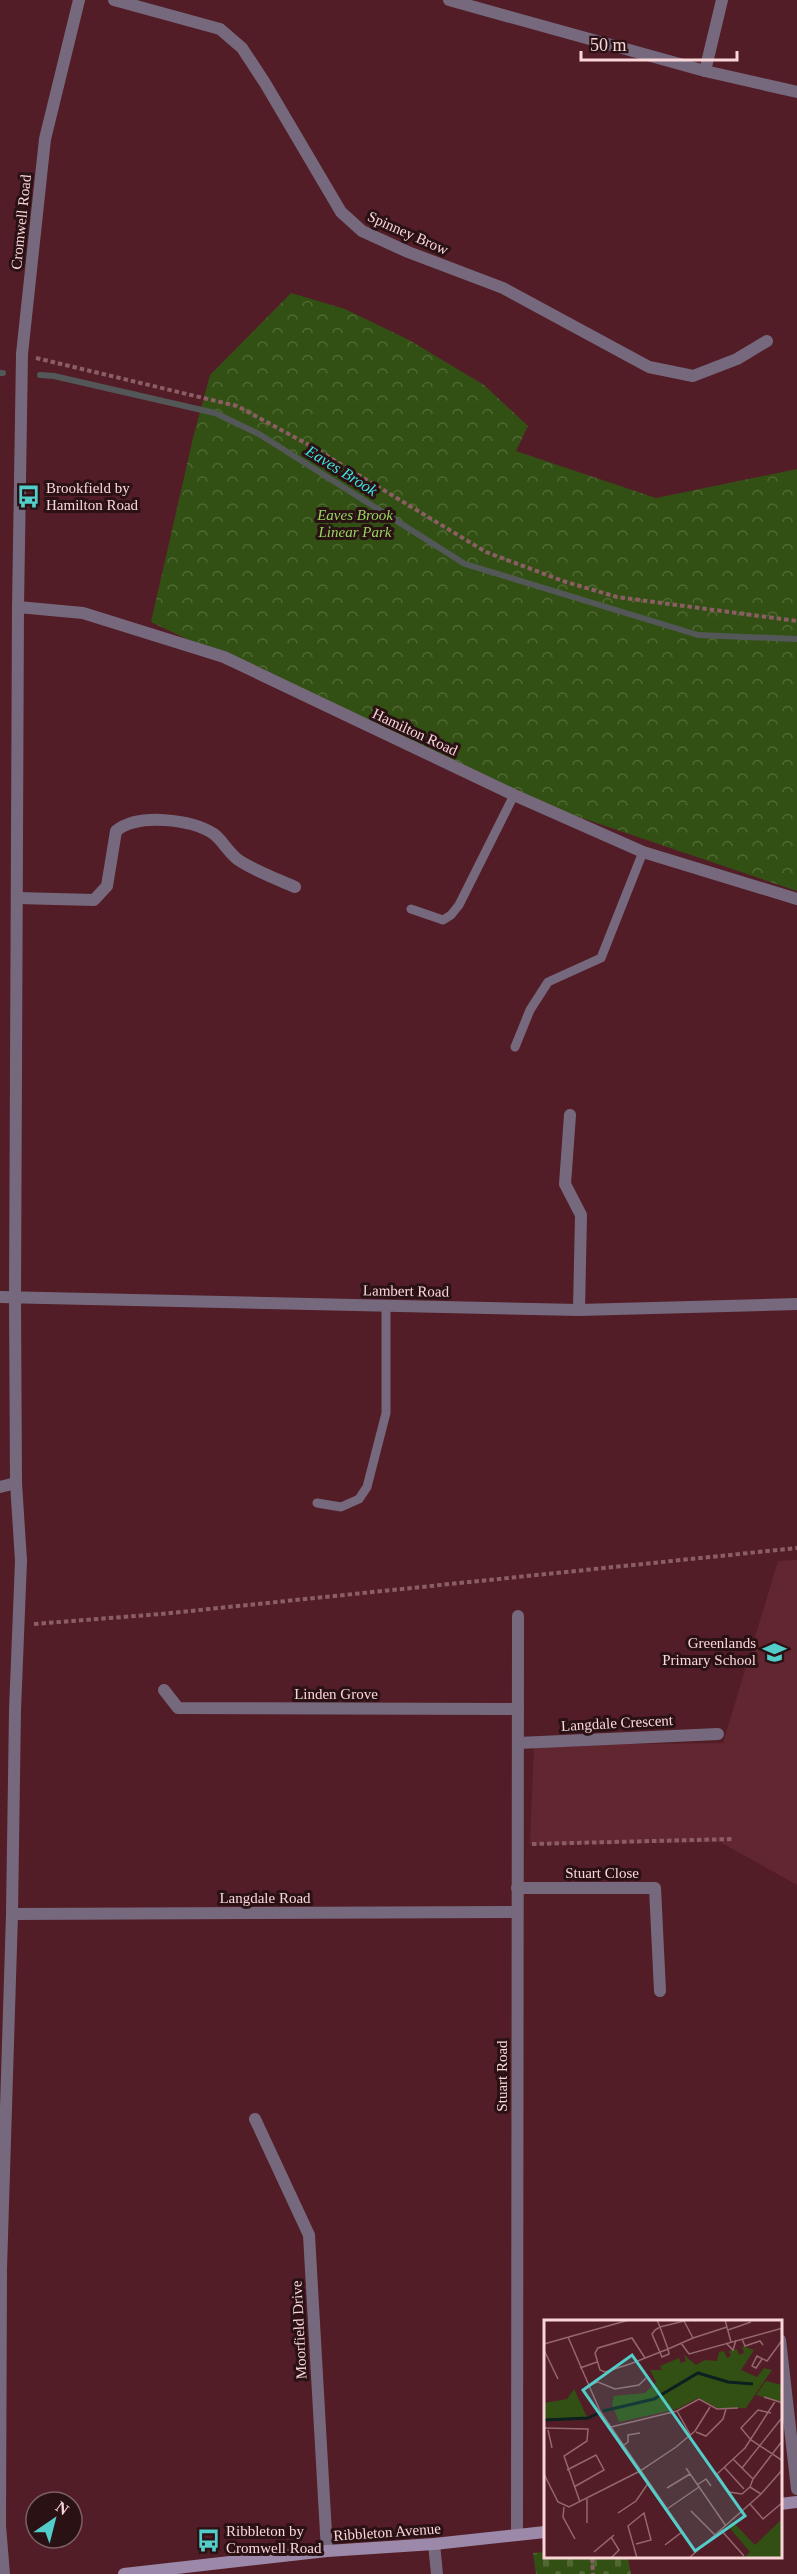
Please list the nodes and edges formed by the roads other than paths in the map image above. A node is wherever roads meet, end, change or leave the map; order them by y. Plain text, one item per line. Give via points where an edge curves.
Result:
1 (79, 0) edge
2 (114, 0) edge
3 (449, 0) edge
4 (722, 0) edge
5 (705, 72) junction
6 (797, 92) edge
7 (767, 341) dead end
8 (18, 607) junction
9 (514, 795) junction
10 (643, 852) junction
11 (295, 887) dead end
12 (17, 898) junction
13 (797, 899) edge
14 (411, 909) dead end
15 (515, 1047) dead end
16 (570, 1115) dead end
17 (0, 1297) edge
18 (15, 1299) junction
19 (797, 1304) edge
20 (386, 1306) junction
21 (579, 1310) junction
22 (16, 1483) junction
23 (0, 1487) edge
24 (317, 1503) dead end
25 (518, 1616) dead end
26 (164, 1690) dead end
27 (518, 1709) junction
28 (718, 1734) dead end
29 (518, 1743) junction
30 (517, 1888) junction
31 (517, 1912) junction
32 (12, 1914) junction
33 (660, 1991) dead end
34 (255, 2119) dead end
35 (0, 2269) edge
36 (782, 2358) edge
37 (797, 2489) edge
38 (797, 2502) edge
39 (782, 2504) edge
40 (544, 2532) edge
41 (517, 2535) junction
42 (434, 2544) junction
43 (327, 2551) junction
44 (4, 2574) edge
45 (124, 2574) edge
46 (437, 2574) edge

1 - 8 street, Cromwell Road via 45,139 22,354
2 - 7 street, Spinney Brow via 220,29 242,48 341,212 362,231 503,288 650,367 693,376
3 - 5 street
4 - 5 street
5 - 6 street
8 - 9 street, Hamilton Road via 83,613 224,657
8 - 12 street, Cromwell Road
9 - 10 street, Hamilton Road
9 - 14 lane via 451,915 442,920
10 - 13 street, Hamilton Road
10 - 15 lane via 601,958 548,982 530,1010
11 - 12 street via 233,857 215,835 201,828 152,820 135,821 116,831 107,886 94,900
12 - 18 street, Cromwell Road
16 - 21 street via 565,1184 581,1215
17 - 18 street, Lambert Road
18 - 20 street, Lambert Road
18 - 22 street, Cromwell Road
19 - 21 street, Lambert Road
20 - 21 street, Lambert Road
20 - 24 lane via 386,1413 367,1487 359,1499 341,1507
22 - 23 street
22 - 32 street, Cromwell Road, bridge via 21,1561
25 - 27 street, Stuart Road
26 - 27 street, Linden Grove via 178,1708
27 - 29 street, Stuart Road
28 - 29 street, Langdale Crescent
29 - 30 street, Stuart Road
30 - 31 street, Stuart Road
30 - 33 street, Stuart Close via 655,1888
31 - 32 street, Langdale Road
31 - 41 street, Stuart Road
32 - 35 street, Cromwell Road
34 - 43 street, Moorfield Drive via 309,2235
35 - 44 street, Cromwell Road via 0,2526
36 - 37 street
38 - 39 main road
40 - 41 main road, Ribbleton Avenue
41 - 42 main road, Ribbleton Avenue
42 - 43 main road, Ribbleton Avenue
42 - 46 street
43 - 45 main road, Ribbleton Avenue

